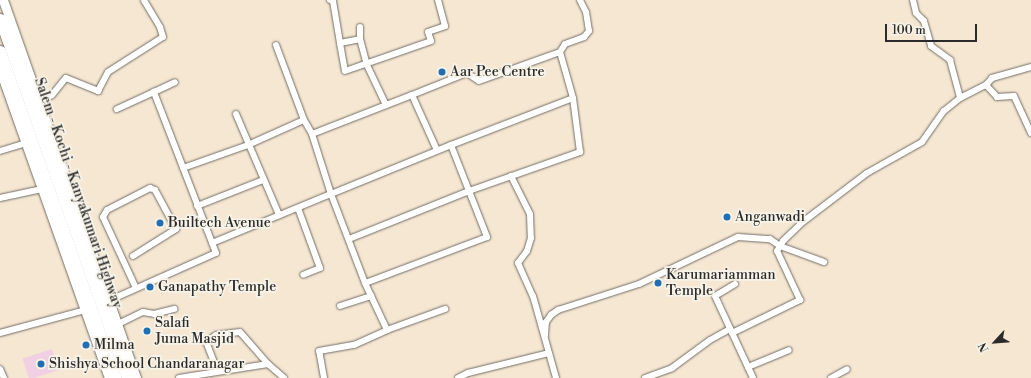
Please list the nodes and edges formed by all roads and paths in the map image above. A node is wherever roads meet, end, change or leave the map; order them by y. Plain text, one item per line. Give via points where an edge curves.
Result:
1 (3, 0) edge
2 (144, 0) edge
3 (330, 0) edge
4 (438, 0) edge
5 (580, 0) edge
6 (913, 0) edge
7 (0, 19) edge
8 (360, 27) dead end
9 (360, 39) junction
10 (340, 43) junction
11 (276, 45) dead end
12 (0, 51) edge
13 (560, 52) junction
14 (367, 65) junction
15 (1031, 68) edge
16 (0, 70) edge
17 (175, 82) dead end
18 (986, 85) junction
19 (154, 92) junction
20 (412, 95) junction
21 (573, 98) junction
22 (960, 98) junction
23 (39, 103) junction
24 (386, 105) junction
25 (117, 109) dead end
26 (236, 114) dead end
27 (304, 120) junction
28 (1031, 132) edge
29 (312, 134) junction
30 (26, 142) junction
31 (248, 145) junction
32 (451, 145) junction
33 (437, 150) junction
34 (0, 151) edge
35 (183, 168) junction
36 (511, 176) junction
37 (263, 180) junction
38 (42, 189) junction
39 (469, 191) junction
40 (332, 194) junction
41 (0, 198) edge
42 (197, 206) junction
43 (298, 208) junction
44 (279, 215) junction
45 (349, 239) junction
46 (212, 243) junction
47 (780, 246) junction
48 (133, 256) dead end
49 (824, 262) dead end
50 (303, 275) dead end
51 (365, 283) junction
52 (734, 284) dead end
53 (136, 288) junction
54 (371, 296) junction
55 (108, 301) junction
56 (340, 306) dead end
57 (174, 309) dead end
58 (445, 309) dead end
59 (86, 310) junction
60 (116, 325) junction
61 (387, 330) junction
62 (731, 331) junction
63 (0, 333) edge
64 (545, 335) junction
65 (789, 350) dead end
66 (549, 353) junction
67 (268, 364) junction
68 (748, 367) junction
69 (0, 369) edge
70 (846, 369) dead end
71 (217, 370) junction
72 (109, 377) edge
73 (192, 377) edge
74 (4, 378) edge
75 (127, 378) edge
76 (136, 378) edge
77 (179, 378) edge
78 (284, 378) edge
79 (324, 378) edge
80 (458, 378) edge
81 (556, 378) edge
82 (645, 378) edge
83 (753, 378) edge
84 (831, 378) edge

1 - 23 street
2 - 23 street via 163,37 108,72 98,91 66,78 52,95
3 - 10 street via 333,1
4 - 14 street via 445,26 428,32 431,41
5 - 13 street via 586,12 589,31 584,37 565,44
6 - 22 street via 916,13 924,21 931,46 950,60
7 - 75 highway, Salem - Kochi - Kanyakumari Highway
8 - 9 street
9 - 10 street
9 - 14 street
10 - 14 street via 345,71
11 - 27 street
12 - 72 highway, Salem - Kochi - Kanyakumari Highway
13 - 20 street via 479,81 467,73
13 - 21 street
14 - 24 street
15 - 18 street via 996,77
16 - 30 street
17 - 19 street
18 - 22 street
18 - 28 street via 997,97 1014,96
19 - 25 street
19 - 35 street
20 - 24 street
20 - 33 street
21 - 32 street
21 - 36 street via 580,152
22 - 47 street via 944,111 922,142 867,173 840,192 804,221
23 - 55 street
24 - 29 street
26 - 31 street
27 - 29 street
27 - 31 street
29 - 40 street
30 - 34 street
30 - 38 street
31 - 35 street
31 - 37 street
32 - 33 street
32 - 39 street
33 - 40 street
35 - 42 street
36 - 39 street
36 - 64 street via 530,214 531,238 527,251 518,263 533,296
37 - 42 street
37 - 44 street
38 - 41 street
38 - 59 street
39 - 45 street
39 - 51 street via 487,237
40 - 43 street
40 - 45 street
42 - 46 street
43 - 44 street
43 - 50 street via 320,268
44 - 46 street
45 - 51 street
46 - 53 street via 216,254
47 - 49 street
47 - 62 street via 777,251 800,300
47 - 64 street via 770,239 738,237 639,284 558,310 546,322
48 - 53 street via 176,229 156,190 150,188 106,210 103,217
51 - 54 street
52 - 62 street via 715,296
53 - 55 street
54 - 56 street
54 - 61 street
55 - 60 street
57 - 60 street via 154,314 144,312
58 - 61 street
59 - 63 street
59 - 72 street
60 - 76 street
61 - 79 street via 354,345 319,351
62 - 68 street
62 - 82 street via 710,340 672,368
64 - 66 street
65 - 68 street
66 - 80 street via 468,373
66 - 81 street
67 - 71 street
67 - 71 street via 240,332 216,335 206,342
67 - 78 street
68 - 83 street
69 - 74 street
70 - 84 street
71 - 73 street
73 - 77 street

